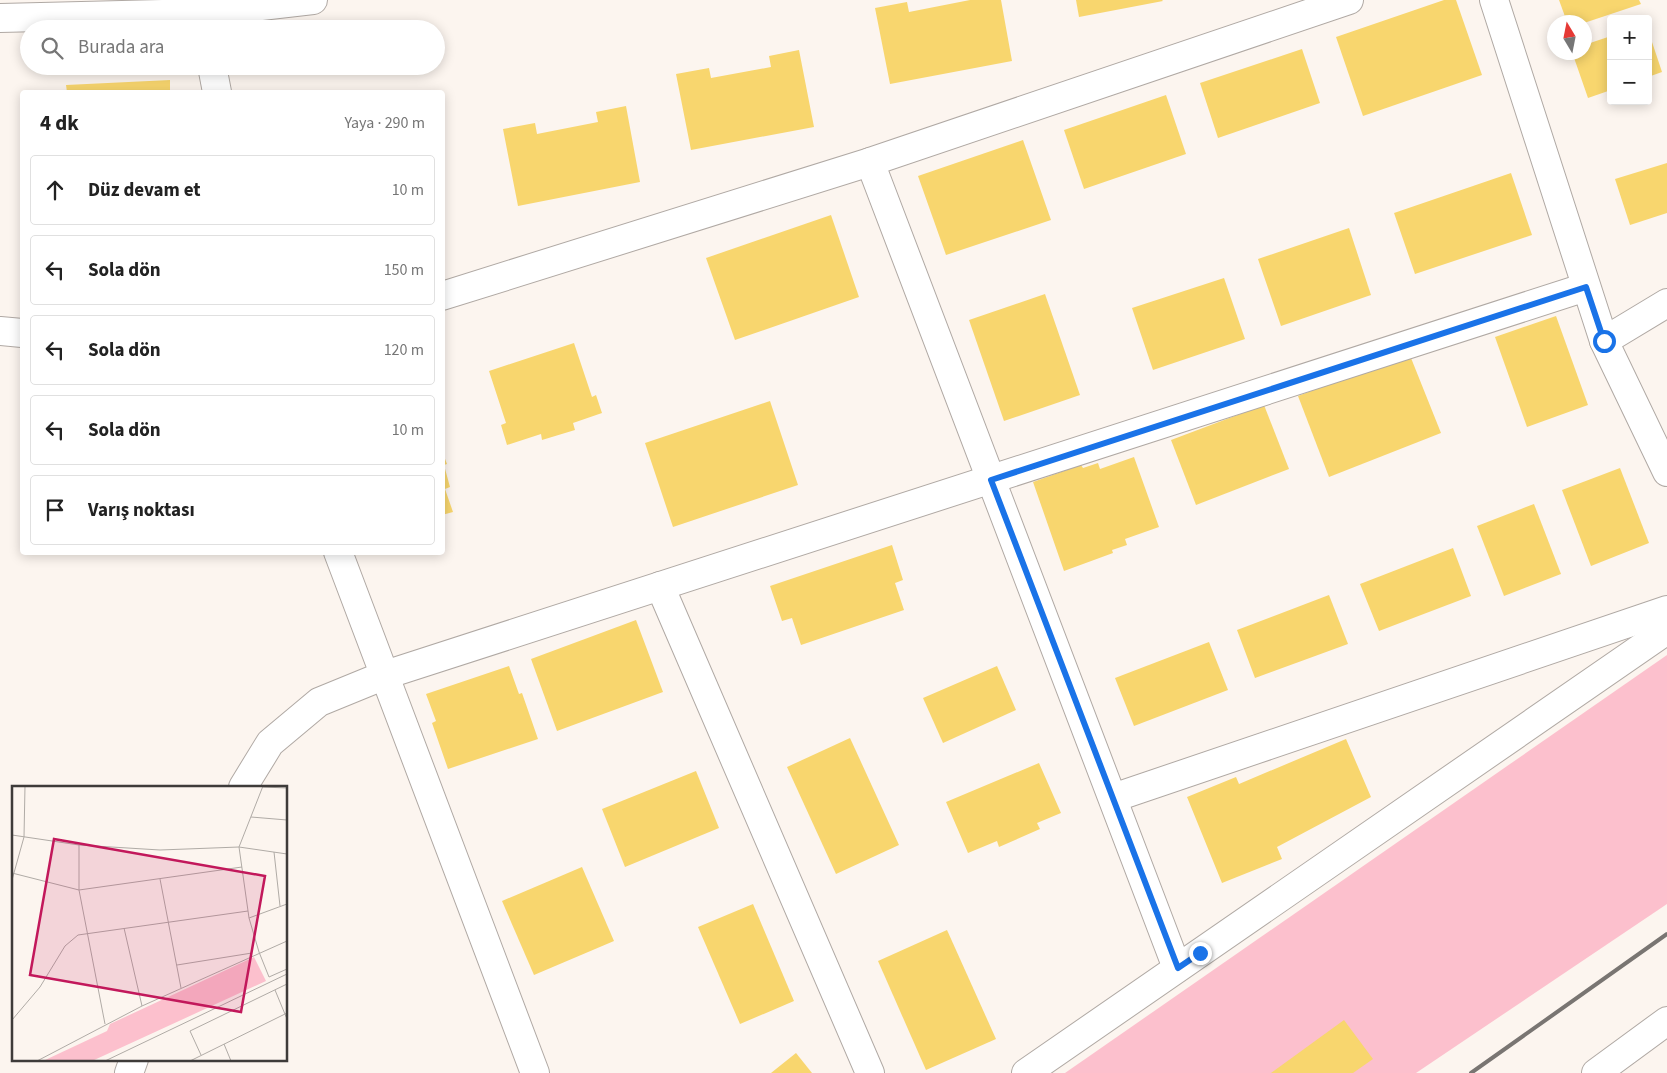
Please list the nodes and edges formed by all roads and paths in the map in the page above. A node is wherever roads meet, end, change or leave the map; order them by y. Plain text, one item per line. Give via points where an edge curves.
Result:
1 (313, 0) edge
2 (1349, 0) edge
3 (1494, 0) edge
4 (0, 18) edge
5 (137, 20) edge
6 (210, 20) edge
7 (214, 75) edge
8 (217, 90) edge
9 (870, 162) junction
10 (1586, 287) junction
11 (445, 295) edge
12 (1667, 303) edge
13 (0, 331) edge
14 (20, 333) edge
15 (1604, 341) junction
16 (1667, 472) edge
17 (991, 480) junction
18 (339, 555) edge
19 (660, 586) junction
20 (1667, 610) edge
21 (1667, 630) edge
22 (385, 675) junction
23 (244, 786) edge
24 (1113, 798) junction
25 (1178, 968) junction
26 (1667, 1021) edge
27 (134, 1060) edge
28 (129, 1073) edge
29 (535, 1073) edge
30 (870, 1073) edge
31 (1026, 1073) edge
32 (1596, 1073) edge

1 - 6 street
2 - 9 street
3 - 10 street
4 - 5 street
7 - 8 street
9 - 11 street
9 - 17 street
10 - 15 street
10 - 17 street
12 - 15 street
13 - 14 street
15 - 16 street
17 - 19 street
17 - 24 street
18 - 22 street
19 - 22 street
19 - 30 street
20 - 24 street
21 - 25 street
22 - 23 street via 319,702 270,743
22 - 29 street
24 - 25 street
25 - 31 street
26 - 32 street
27 - 28 street

